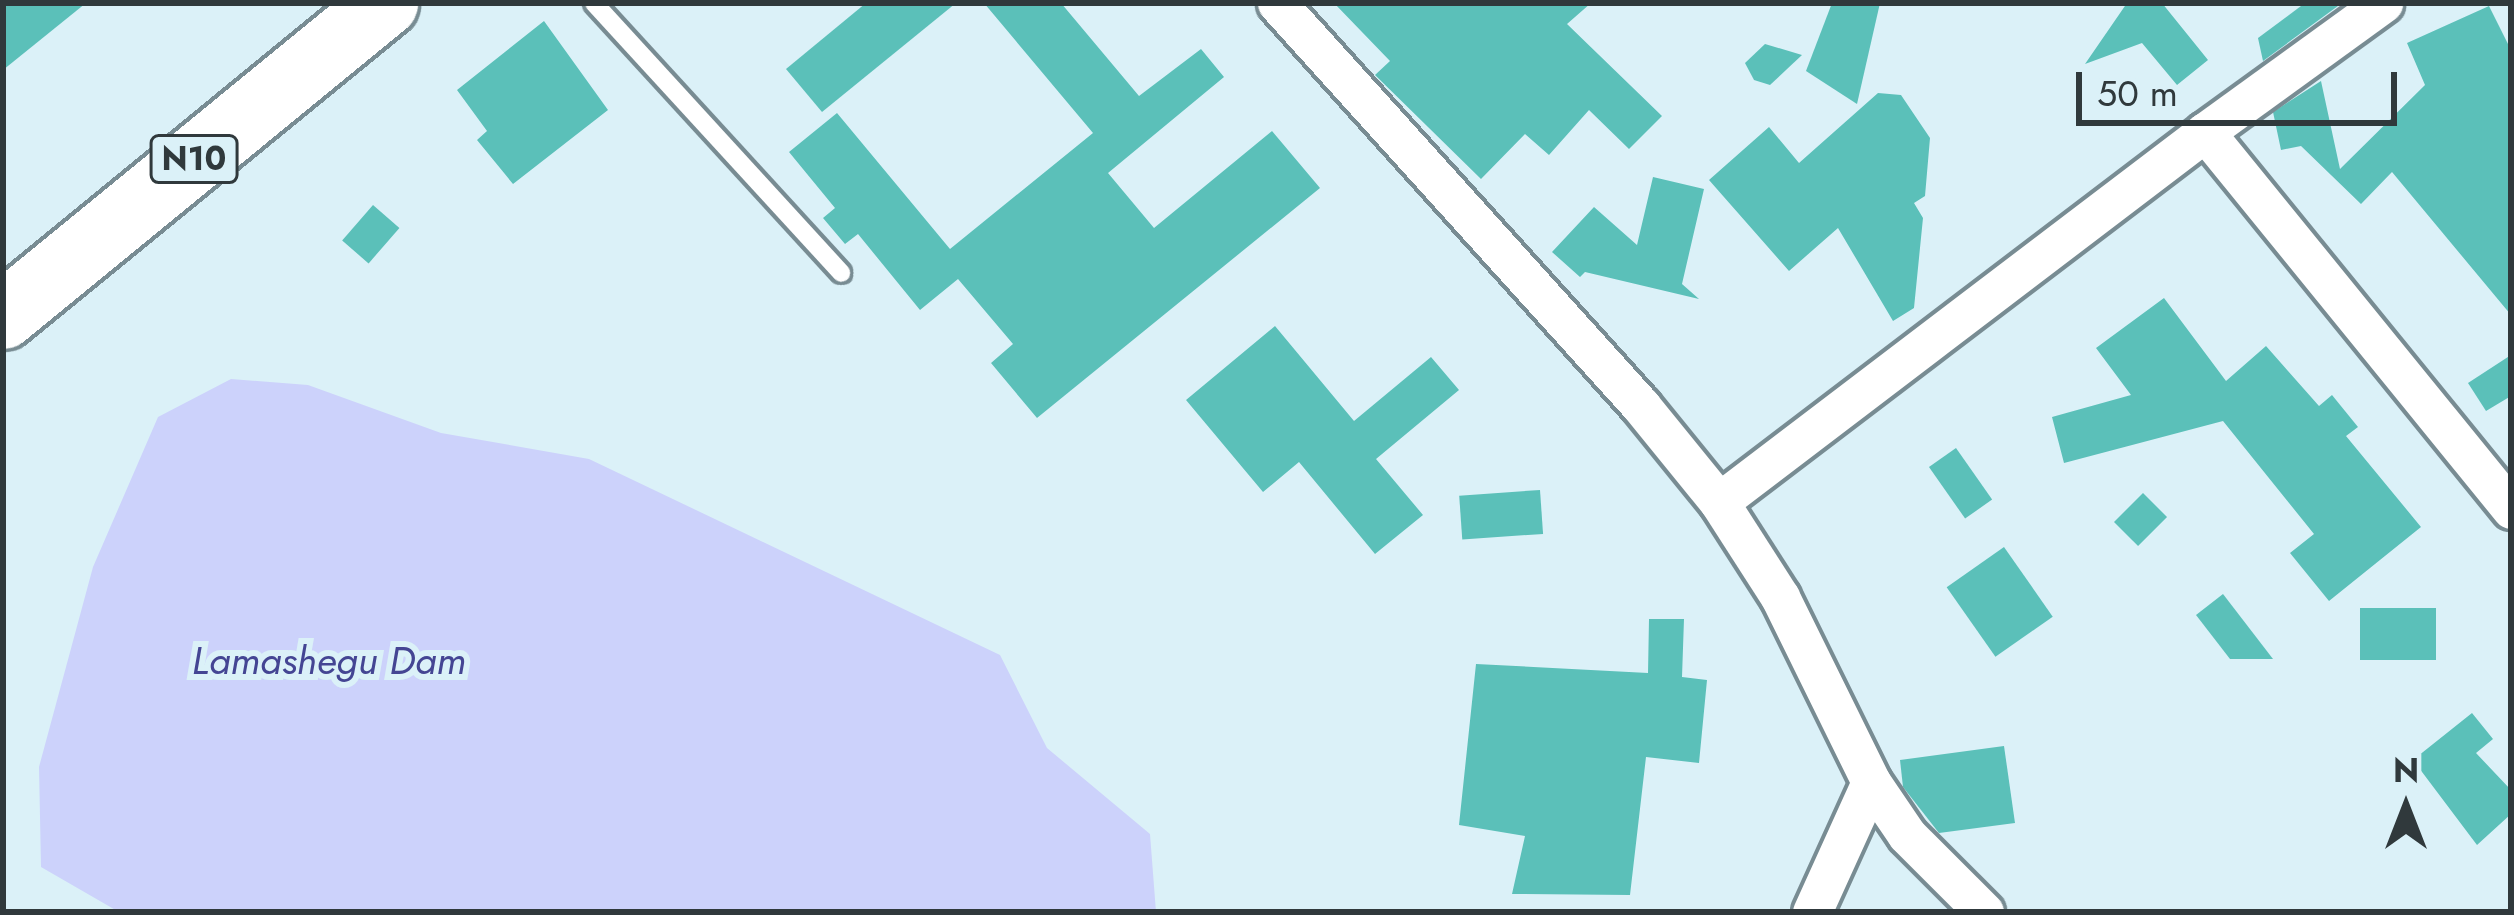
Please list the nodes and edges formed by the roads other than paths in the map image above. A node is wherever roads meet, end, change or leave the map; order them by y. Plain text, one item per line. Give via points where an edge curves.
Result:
1 (385, 3) edge
2 (594, 3) edge
3 (1277, 3) edge
4 (2383, 3) edge
5 (2205, 132) junction
6 (842, 273) dead end
7 (3, 316) edge
8 (1719, 502) junction
9 (2511, 509) edge
10 (1871, 782) junction
11 (1813, 912) edge
12 (1984, 912) edge

1 - 7 highway, N10
2 - 6 lane
3 - 8 street
4 - 5 street
5 - 8 street
5 - 9 street
8 - 10 street via 1807,646
10 - 11 street
10 - 12 street via 1907,835

